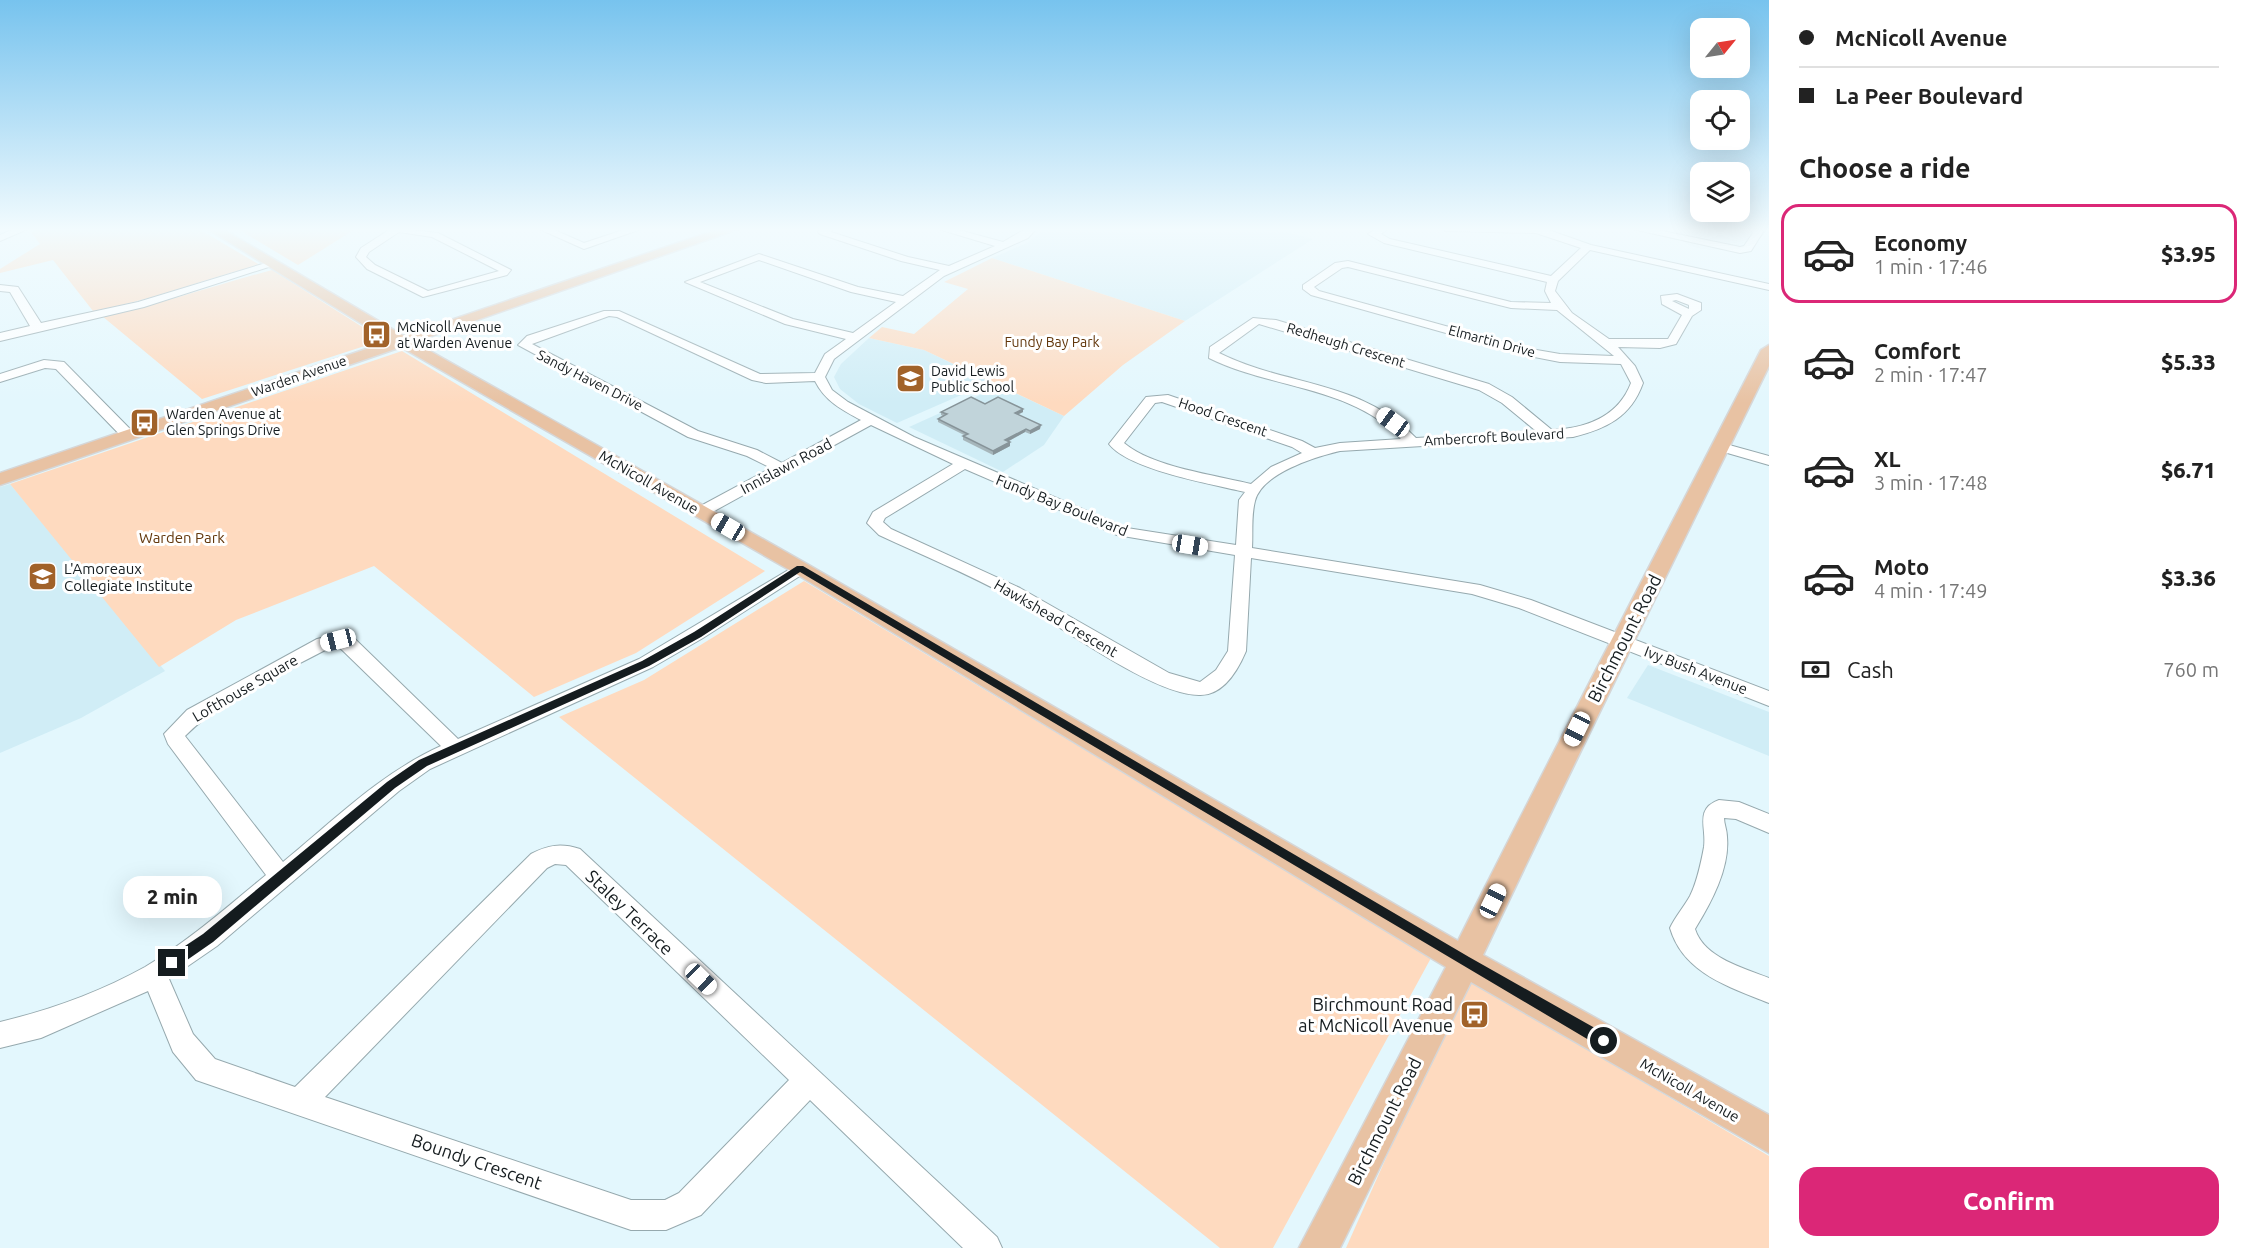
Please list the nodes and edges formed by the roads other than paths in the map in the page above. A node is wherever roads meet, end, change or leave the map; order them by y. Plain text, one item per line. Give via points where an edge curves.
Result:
1 (201, 286) edge
2 (310, 286) edge
3 (407, 286) edge
4 (460, 286) edge
5 (565, 286) edge
6 (700, 286) edge
7 (844, 286) edge
8 (924, 286) edge
9 (1308, 286) edge
10 (1436, 286) edge
11 (1552, 286) edge
12 (0, 288) edge
13 (904, 300) junction
14 (1560, 307) junction
15 (1688, 314) dead end
16 (38, 327) junction
17 (0, 337) edge
18 (854, 337) junction
19 (402, 342) junction
20 (1605, 343) junction
21 (1769, 350) edge
22 (1624, 360) junction
23 (819, 377) junction
24 (0, 378) edge
25 (871, 420) junction
26 (128, 435) junction
27 (1551, 436) junction
28 (1412, 442) junction
29 (1722, 447) junction
30 (1313, 453) junction
31 (1769, 461) edge
32 (964, 464) junction
33 (781, 468) junction
34 (0, 479) edge
35 (1253, 489) junction
36 (701, 512) junction
37 (1242, 553) junction
38 (800, 568) junction
39 (1623, 642) junction
40 (1769, 699) edge
41 (454, 747) junction
42 (1769, 824) edge
43 (281, 877) junction
44 (1464, 961) junction
45 (154, 975) junction
46 (1769, 991) edge
47 (0, 1035) edge
48 (808, 1081) junction
49 (301, 1101) junction
50 (1769, 1135) edge
51 (986, 1248) edge
52 (1319, 1248) edge

1 - 16 street via 140,305
2 - 19 main road, McNicoll Avenue
3 - 4 street via 422,294
5 - 19 main road, Warden Avenue
6 - 18 street via 789,322
7 - 13 street
8 - 13 street
9 - 22 street, Elmartin Drive via 1315,293 1524,351
10 - 14 street, Elmartin Drive via 1511,305
11 - 14 street via 1550,293
12 - 16 street via 14,289
13 - 18 street
14 - 20 street, Ambercroft Boulevard
15 - 20 street via 1672,341
16 - 17 street
18 - 23 street via 829,357
19 - 26 main road, Warden Avenue
19 - 36 main road, McNicoll Avenue
20 - 22 street, Ambercroft Boulevard
21 - 29 main road, Birchmount Road
22 - 27 street, Ambercroft Boulevard via 1637,383 1625,408 1599,426
23 - 25 street, Fundy Bay Boulevard via 835,399
23 - 33 street, Sandy Haven Drive via 756,377 619,314 608,313 531,339 524,345 693,434 753,453
24 - 26 street via 44,364 60,365
25 - 32 street, Fundy Bay Boulevard
25 - 33 street, Innislawn Road
26 - 34 main road, Warden Avenue
27 - 28 street, Ambercroft Boulevard
27 - 28 street, Redheugh Crescent via 1507,400 1484,387 1272,321 1257,320 1214,350 1213,355 1221,359 1366,405 1393,422
28 - 30 street, Ambercroft Boulevard
29 - 31 street
29 - 39 main road, Birchmount Road
30 - 35 street, Ambercroft Boulevard via 1279,467
30 - 35 street, Hood Crescent via 1163,398 1151,400 1116,444 1123,451 1176,470
32 - 37 street, Fundy Bay Boulevard via 1123,532
32 - 37 street, Hawkshead Crescent via 879,515 875,523 885,532 1015,592 1119,654 1188,688 1210,686 1233,659 1238,640
33 - 36 street, Innislawn Road
35 - 37 street via 1244,512
36 - 38 main road, McNicoll Avenue
37 - 39 street, Fundy Bay Boulevard via 1474,589
38 - 41 street via 646,663
38 - 44 main road, McNicoll Avenue
39 - 40 street, Ivy Bush Avenue
39 - 44 main road, Birchmount Road
41 - 43 street via 391,785
41 - 43 street, Lofthouse Square via 348,643 338,640 324,643 194,715 174,734 178,744
42 - 46 street via 1739,811 1719,808 1713,813 1715,848 1700,901 1682,928 1691,951 1701,960
43 - 45 street via 208,938
44 - 50 main road, McNicoll Avenue
44 - 52 main road, Birchmount Road
45 - 47 street via 41,1024
45 - 49 street, Boundy Crescent via 183,1043 206,1070
48 - 49 street, Boundy Crescent via 690,1204 666,1215 631,1215
48 - 49 street, Staley Terrace via 572,856 552,854 539,861
48 - 51 street, Staley Terrace

